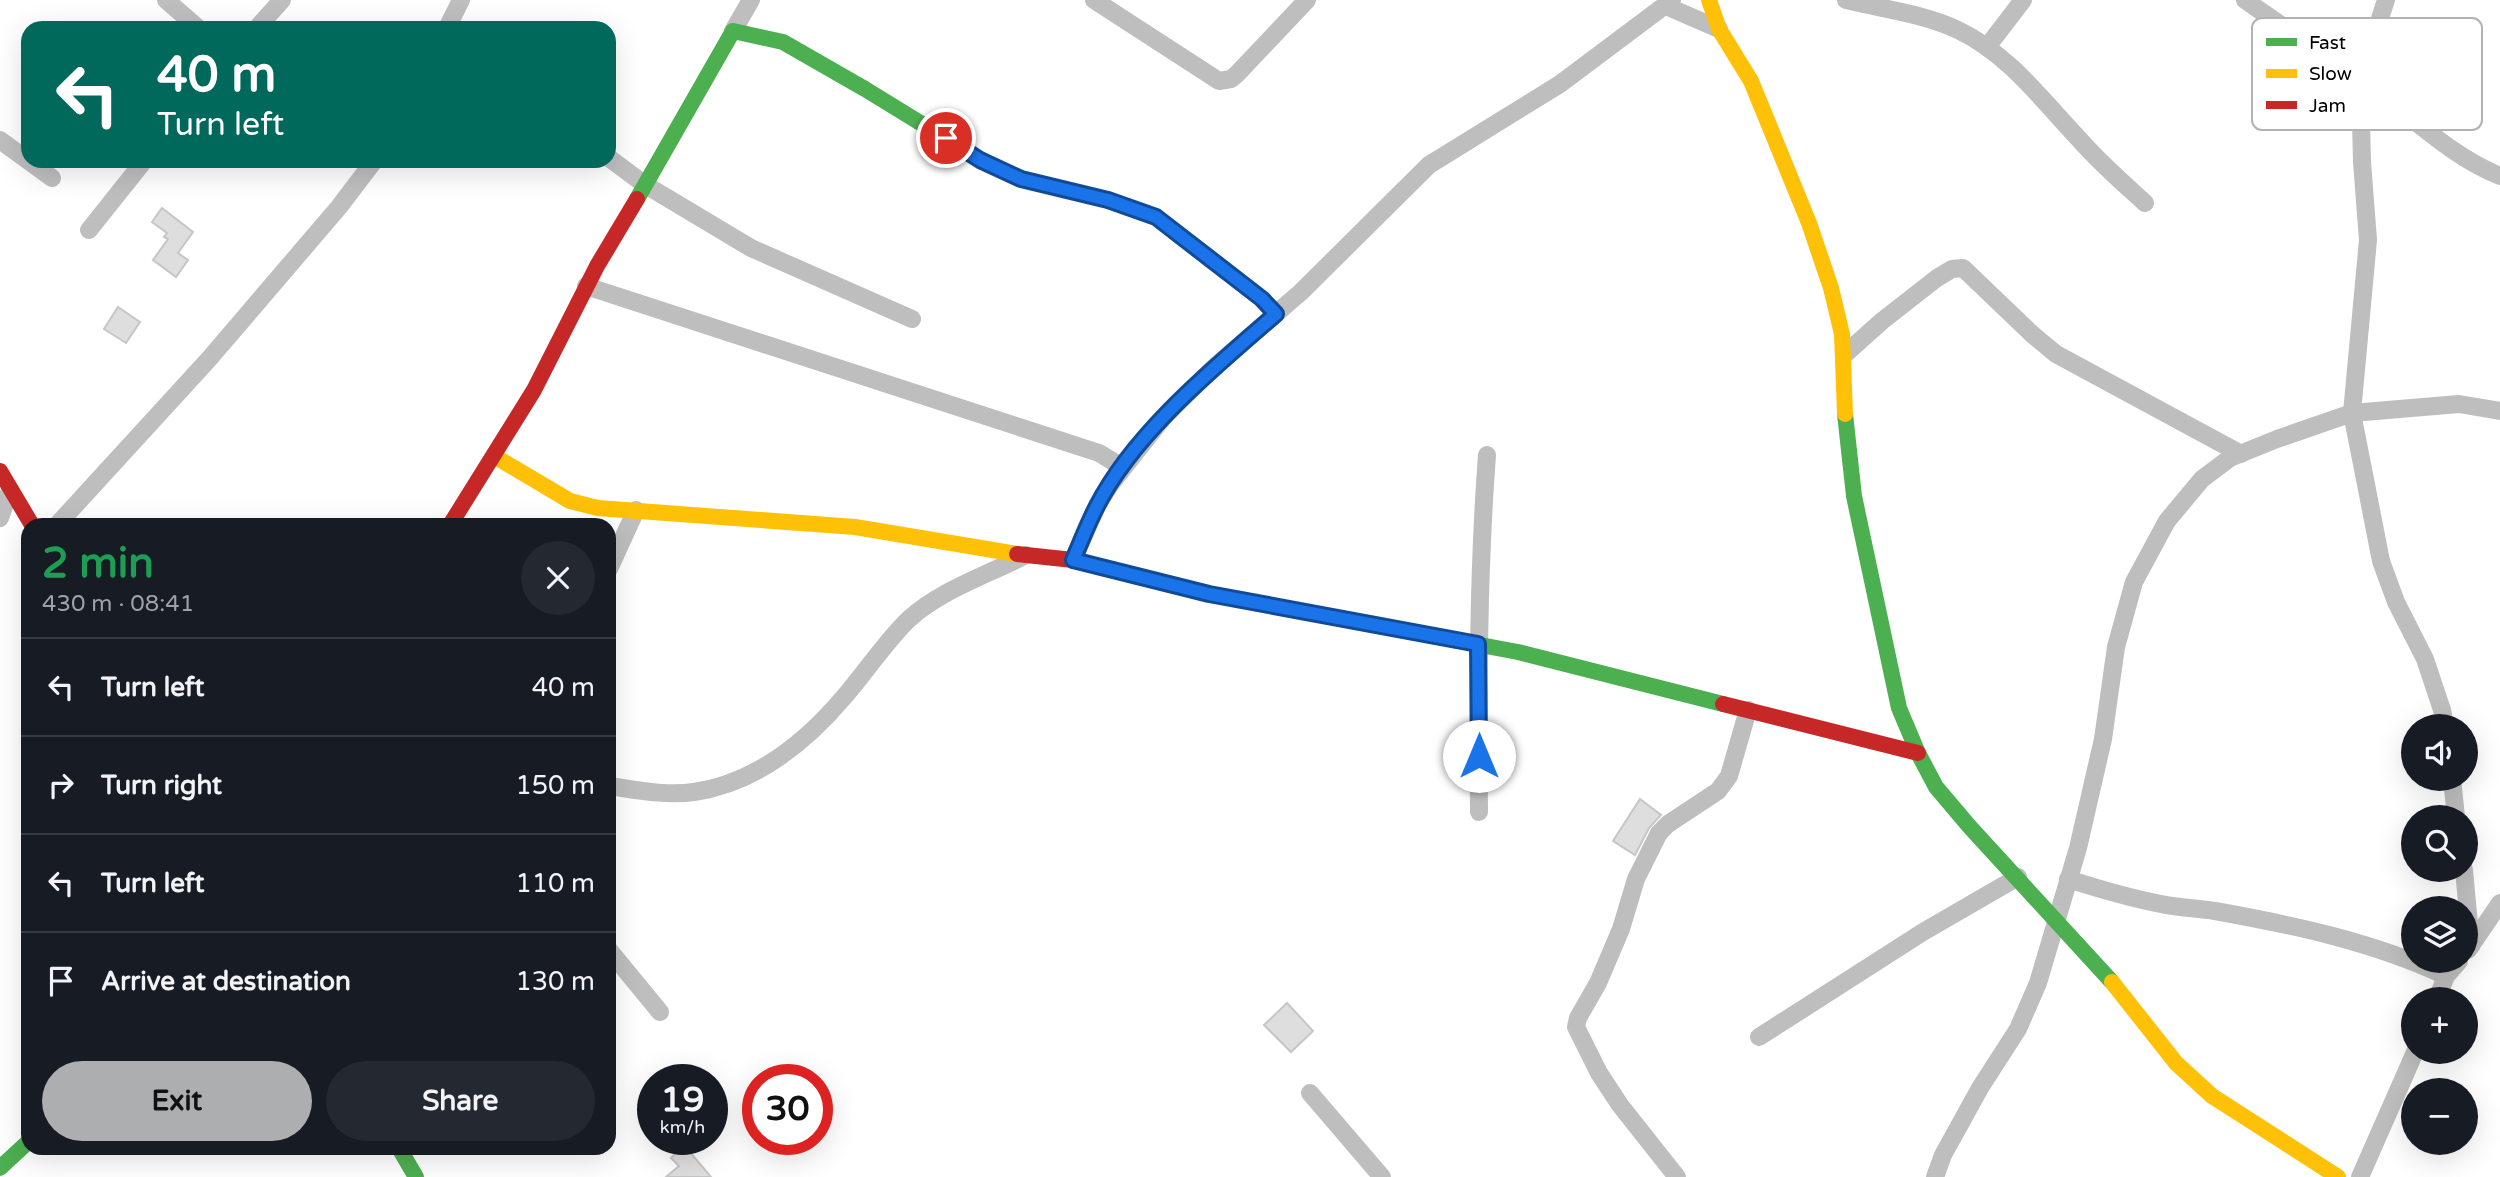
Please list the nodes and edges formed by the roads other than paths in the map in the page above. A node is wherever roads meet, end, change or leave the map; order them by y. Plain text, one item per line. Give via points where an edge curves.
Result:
1 (166, 0) edge
2 (282, 0) edge
3 (461, 0) edge
4 (751, 0) edge
5 (1094, 0) edge
6 (1307, 0) edge
7 (1709, 0) edge
8 (1846, 0) edge
9 (2023, 0) edge
10 (2245, 0) edge
11 (2386, 0) edge
12 (1669, 3) edge
13 (2271, 18) edge
14 (2380, 18) edge
15 (190, 21) edge
16 (263, 21) edge
17 (450, 21) edge
18 (1719, 29) junction
19 (733, 31) junction
20 (1987, 47) junction
21 (2361, 130) edge
22 (2425, 130) edge
23 (0, 140) edge
24 (21, 155) edge
25 (616, 163) edge
26 (38, 168) edge
27 (138, 168) edge
28 (368, 168) edge
29 (2500, 176) edge
30 (52, 178) dead end
31 (644, 184) junction
32 (2144, 203) dead end
33 (89, 230) dead end
34 (586, 286) junction
35 (1276, 314) junction
36 (912, 319) dead end
37 (1844, 355) junction
38 (2500, 411) edge
39 (2352, 413) junction
40 (2241, 454) junction
41 (1488, 455) dead end
42 (494, 456) junction
43 (1122, 467) junction
44 (0, 471) edge
45 (10, 490) junction
46 (636, 510) junction
47 (0, 518) edge
48 (28, 518) edge
49 (63, 518) edge
50 (454, 518) edge
51 (616, 554) edge
52 (1026, 555) junction
53 (1073, 560) junction
54 (1478, 644) junction
55 (1748, 710) junction
56 (2443, 714) edge
57 (1918, 752) junction
58 (616, 787) edge
59 (1479, 812) dead end
60 (2018, 877) junction
61 (2068, 879) junction
62 (2500, 903) edge
63 (2054, 922) junction
64 (2478, 935) edge
65 (616, 959) edge
66 (2449, 973) edge
67 (2446, 976) junction
68 (2442, 987) edge
69 (660, 1012) dead end
70 (1759, 1037) dead end
71 (2411, 1064) edge
72 (1310, 1093) dead end
73 (21, 1148) edge
74 (403, 1155) edge
75 (0, 1168) edge
76 (9, 1177) edge
77 (416, 1177) edge
78 (1382, 1177) edge
79 (1677, 1177) edge
80 (1936, 1177) edge
81 (2338, 1177) edge
82 (2360, 1177) edge

1 - 15 street
2 - 16 street
3 - 17 street
4 - 19 street
5 - 6 street via 1219,81 1237,74
7 - 18 street
8 - 20 street via 1928,18
9 - 20 street
10 - 13 street
11 - 14 street
12 - 18 street
12 - 35 street via 1560,85 1429,164
18 - 37 street via 1751,81 1809,223 1831,288
19 - 31 street
19 - 35 street via 783,42 980,160 1021,179 1156,217
20 - 32 street via 2018,72
21 - 39 street via 2368,240
22 - 29 street via 2480,168
23 - 24 street
25 - 31 street
26 - 30 street
27 - 33 street
28 - 49 street via 209,359
31 - 34 street
31 - 36 street via 751,248
34 - 42 street via 534,390
34 - 43 street via 1088,449
35 - 43 street via 1211,370
37 - 40 street via 1937,278 1963,268 2056,354
37 - 57 street via 1846,438 1854,495 1899,708
38 - 39 street via 2459,404
39 - 40 street
39 - 56 street via 2381,561 2425,659
40 - 61 street via 2202,479 2167,521 2134,582 2116,648 2104,739
41 - 54 street
42 - 46 street via 570,501
42 - 50 street
43 - 53 street via 1098,505
44 - 45 street
45 - 47 street
45 - 48 street
46 - 51 street
46 - 52 street via 855,527
52 - 53 street
52 - 58 street via 933,601 908,620 817,727 776,761 726,784 693,792
53 - 54 street via 1209,594
54 - 55 street
54 - 59 street
55 - 57 street
55 - 79 street via 1729,776 1718,791 1659,833 1576,1027 1620,1105
57 - 60 street via 1936,787
60 - 63 street
60 - 70 street
61 - 63 street
61 - 67 street via 2166,905 2274,922 2406,957
62 - 64 street
63 - 80 street via 2038,983 2018,1029 1980,1088
63 - 81 street via 2109,978 2194,1081
65 - 69 street
66 - 67 street
67 - 68 street
71 - 82 street
72 - 78 street
73 - 75 street
74 - 77 street
75 - 76 street

